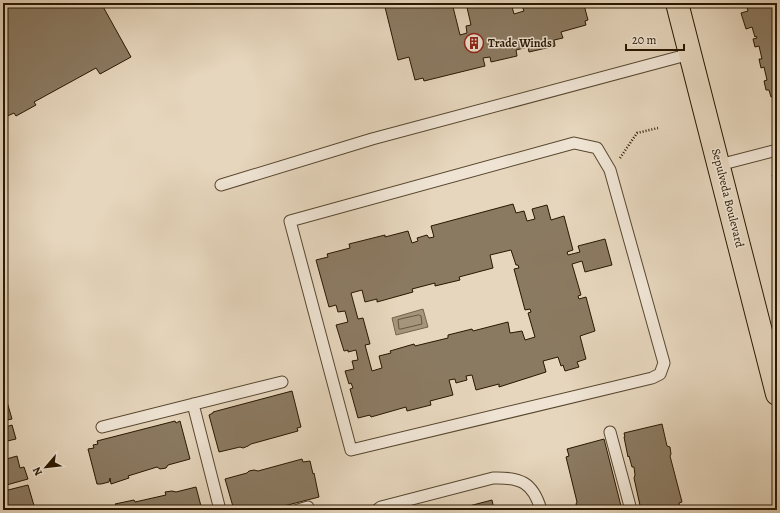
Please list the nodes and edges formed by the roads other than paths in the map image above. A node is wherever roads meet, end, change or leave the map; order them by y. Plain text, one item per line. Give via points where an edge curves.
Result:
1 (677, 3) edge
2 (690, 54) junction
3 (777, 150) edge
4 (719, 165) junction
5 (221, 185) dead end
6 (644, 290) joint
7 (773, 359) edge
8 (282, 382) dead end
9 (777, 394) edge
10 (193, 404) junction
11 (102, 427) dead end
12 (610, 432) dead end
13 (220, 510) edge
14 (377, 510) edge
15 (541, 510) edge
16 (631, 510) edge

1 - 2 main road, Sepulveda Boulevard
2 - 4 main road, Sepulveda Boulevard
2 - 5 lane via 372,139
3 - 4 lane
4 - 7 main road, Sepulveda Boulevard
6 - 6 lane via 664,363 660,374 351,450 290,221 574,144 597,148 610,170
7 - 9 main road, Sepulveda Boulevard
8 - 10 lane
10 - 11 lane
10 - 13 lane
12 - 16 lane
14 - 15 lane via 492,478 505,478 520,480 532,490

